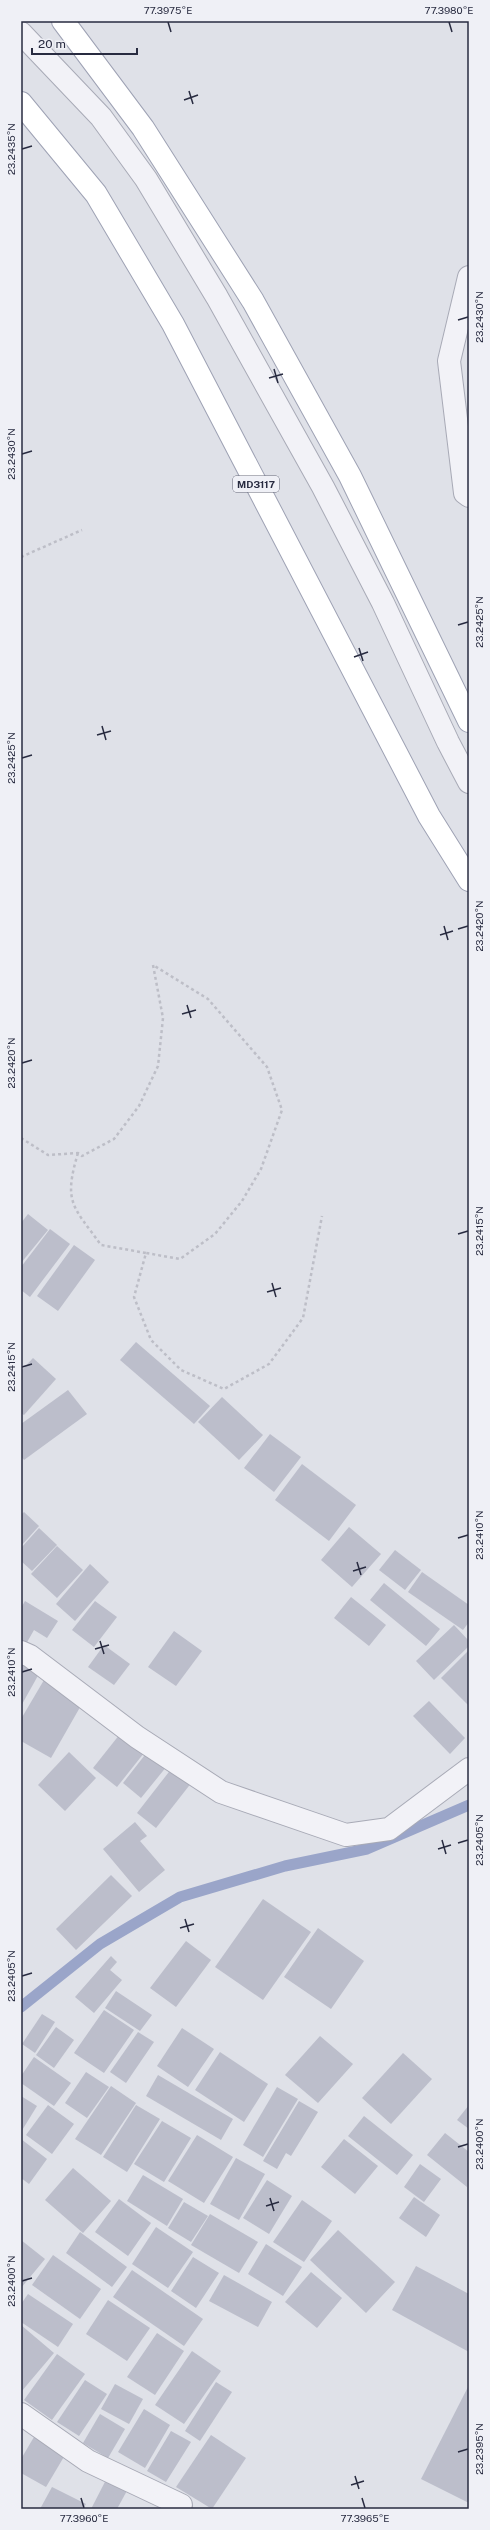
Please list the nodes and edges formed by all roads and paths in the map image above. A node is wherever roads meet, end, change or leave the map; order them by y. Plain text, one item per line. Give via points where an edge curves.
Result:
1 (63, 21) edge
2 (21, 33) edge
3 (21, 103) edge
4 (469, 277) edge
5 (469, 496) edge
6 (82, 530) dead end
7 (21, 557) edge
8 (469, 721) edge
9 (469, 782) edge
10 (469, 880) edge
11 (21, 1138) edge
12 (78, 1154) junction
13 (322, 1216) dead end
14 (146, 1253) junction
15 (21, 1652) edge
16 (469, 1769) edge
17 (21, 2414) edge
18 (181, 2505) dead end

1 - 8 main road via 144,128 253,301 350,476
2 - 9 street via 101,117 146,179 323,486 383,603
3 - 10 main road, MD3117 via 96,194 173,324 429,816
4 - 5 street via 449,361 465,493
6 - 7 path
11 - 12 path via 48,1155
12 - 14 path via 70,1179 70,1196 77,1212 101,1245
12 - 14 path via 82,1156 114,1139 138,1106 158,1066 163,1018 153,965 208,999 267,1067 282,1110 261,1169 242,1201 215,1234 180,1259
13 - 14 path via 303,1318 269,1364 224,1390 181,1370 151,1340 134,1297
15 - 16 street via 30,1656 136,1737 222,1792 346,1835 389,1829
17 - 18 street via 88,2461

